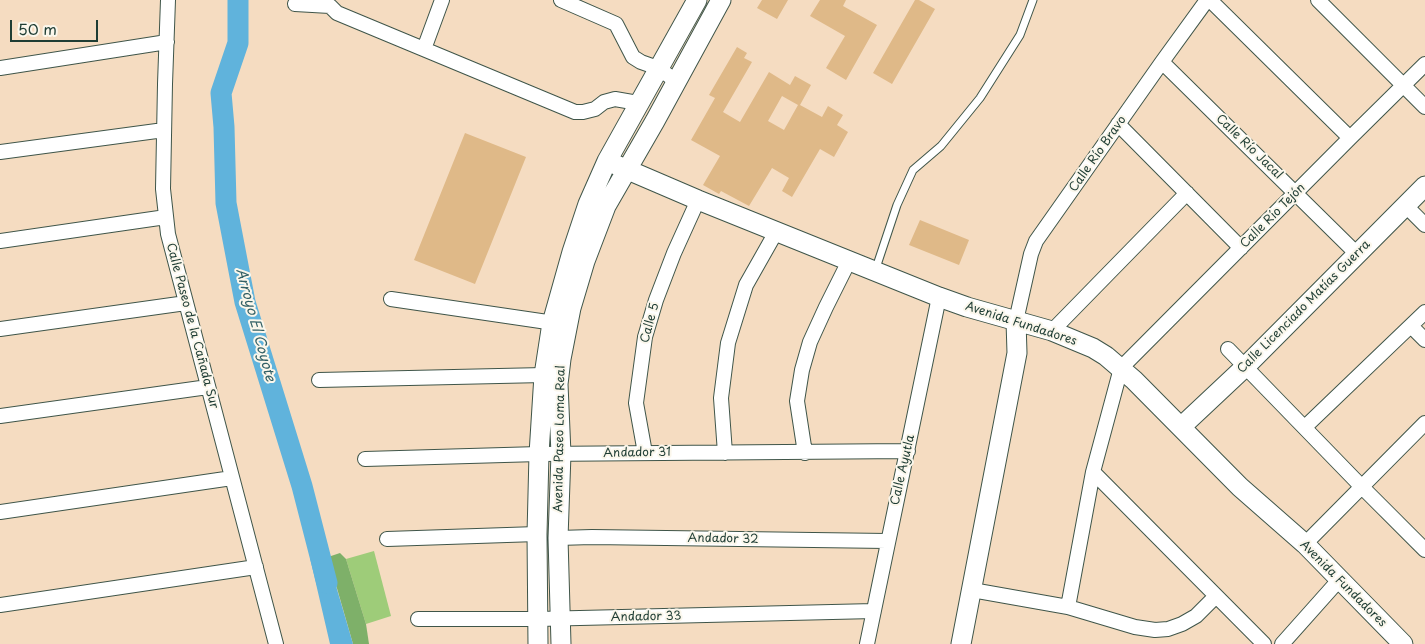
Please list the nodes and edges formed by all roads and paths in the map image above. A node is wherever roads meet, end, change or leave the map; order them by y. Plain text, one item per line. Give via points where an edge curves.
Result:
1 (168, 0) edge
2 (442, 0) edge
3 (561, 0) edge
4 (697, 0) edge
5 (721, 0) edge
6 (1032, 0) edge
7 (1208, 0) edge
8 (1318, 0) edge
9 (330, 3) edge
10 (295, 4) dead end
11 (167, 42) junction
12 (424, 49) junction
13 (1162, 62) junction
14 (1425, 64) edge
15 (0, 68) edge
16 (658, 68) junction
17 (676, 81) junction
18 (1404, 86) junction
19 (638, 103) junction
20 (1425, 107) edge
21 (1118, 124) junction
22 (164, 130) junction
23 (1350, 138) junction
24 (0, 152) edge
25 (607, 162) junction
26 (628, 170) junction
27 (1425, 186) edge
28 (1187, 193) junction
29 (1296, 193) junction
30 (698, 200) junction
31 (1406, 206) junction
32 (166, 217) junction
33 (1425, 225) edge
34 (776, 232) junction
35 (0, 241) edge
36 (1241, 248) junction
37 (1357, 254) junction
38 (849, 261) junction
39 (874, 271) junction
40 (568, 289) junction
41 (939, 297) junction
42 (391, 299) dead end
43 (186, 303) junction
44 (1425, 312) edge
45 (1016, 320) junction
46 (559, 324) junction
47 (1411, 326) junction
48 (0, 329) edge
49 (1052, 331) junction
50 (1425, 340) edge
51 (1228, 349) dead end
52 (1246, 366) junction
53 (1121, 368) junction
54 (544, 375) junction
55 (319, 380) dead end
56 (208, 387) junction
57 (0, 416) edge
58 (1425, 424) edge
59 (1305, 427) junction
60 (1182, 428) junction
61 (908, 451) junction
62 (645, 453) junction
63 (725, 453) junction
64 (805, 453) junction
65 (539, 454) junction
66 (561, 454) junction
67 (366, 459) dead end
68 (1093, 472) junction
69 (232, 478) junction
70 (1361, 486) junction
71 (0, 512) edge
72 (536, 534) junction
73 (558, 538) junction
74 (387, 539) dead end
75 (887, 541) junction
76 (1305, 544) junction
77 (1424, 546) edge
78 (256, 566) junction
79 (1339, 580) junction
80 (972, 590) junction
81 (1216, 596) junction
82 (0, 604) edge
83 (1068, 607) junction
84 (874, 612) junction
85 (418, 619) dead end
86 (538, 619) junction
87 (560, 619) junction
88 (276, 644) edge
89 (538, 644) edge
90 (561, 644) edge
91 (867, 644) edge
92 (961, 644) edge
93 (1264, 644) edge
94 (1282, 644) edge
95 (1403, 644) edge

1 - 11 street, Calle Paseo de la Cañada Sur
2 - 12 street
3 - 16 street via 616,24 634,57
4 - 16 street, Avenida Paseo Loma Real
5 - 17 street, Avenida Paseo Loma Real
6 - 39 lane via 1020,35 980,98 941,146 913,170
7 - 13 street, Calle Río Bravo
7 - 23 street
8 - 18 street
9 - 10 street
9 - 12 street via 337,13
11 - 15 street
11 - 22 street, Calle Paseo de la Cañada Sur
12 - 19 street via 576,112 594,109 615,99
13 - 21 street, Calle Río Bravo
13 - 29 street, Calle Río Jacal
14 - 18 street, Calle Río Tejón
16 - 17 street
16 - 19 street, Avenida Paseo Loma Real
17 - 26 street, Avenida Paseo Loma Real
18 - 20 street
18 - 23 street, Calle Río Tejón
19 - 25 street, Avenida Paseo Loma Real
21 - 28 street
21 - 45 street, Calle Río Bravo via 1036,242
22 - 24 street
22 - 32 street, Calle Paseo de la Cañada Sur
23 - 29 street, Calle Río Tejón
25 - 26 street, Avenida Fundadores
25 - 40 street, Avenida Paseo Loma Real via 588,204
26 - 30 street, Avenida Fundadores
26 - 40 street, Avenida Paseo Loma Real via 606,206
27 - 31 street, Calle Licenciado Matías Guerra
28 - 36 street
28 - 49 street
29 - 36 street, Calle Río Tejón
29 - 37 street, Calle Río Jacal
30 - 34 street, Avenida Fundadores
30 - 62 street, Calle 5 via 667,272 645,337 636,402
31 - 33 street
31 - 37 street, Calle Licenciado Matías Guerra
32 - 35 street
32 - 43 street, Calle Paseo de la Cañada Sur
34 - 38 street, Avenida Fundadores
34 - 63 street via 746,285 728,343 721,398
36 - 53 street, Calle Río Tejón
37 - 52 street, Calle Licenciado Matías Guerra
38 - 39 street, Avenida Fundadores
38 - 64 street via 810,342 802,370 798,401
39 - 41 street, Avenida Fundadores
40 - 46 street, Avenida Paseo Loma Real
41 - 45 street, Avenida Fundadores
41 - 61 street, Calle Ayutla
42 - 46 street
43 - 48 street
43 - 56 street, Calle Paseo de la Cañada Sur
44 - 47 street
45 - 49 street, Avenida Fundadores
45 - 80 street via 1017,353
46 - 54 street, Avenida Paseo Loma Real
46 - 66 street, Avenida Paseo Loma Real
47 - 50 street
47 - 59 street
49 - 53 street, Avenida Fundadores via 1093,348
51 - 52 street
52 - 59 street
52 - 60 street, Calle Licenciado Matías Guerra
53 - 60 street, Avenida Fundadores
53 - 68 street
54 - 55 street
54 - 65 street, Avenida Paseo Loma Real
56 - 57 street
56 - 69 street, Calle Paseo de la Cañada Sur
58 - 70 street
59 - 70 street
60 - 76 street, Avenida Fundadores via 1240,487
61 - 64 street, Andador 31
61 - 75 street, Calle Ayutla
62 - 63 street, Andador 31
62 - 66 street, Andador 31
63 - 64 street, Andador 31
65 - 66 street, Andador 31
65 - 67 street, Andador 31
65 - 72 street, Avenida Paseo Loma Real
66 - 73 street, Avenida Paseo Loma Real
68 - 81 street
68 - 83 street
69 - 71 street
69 - 78 street, Calle Paseo de la Cañada Sur
70 - 76 street
70 - 77 street
72 - 74 street
72 - 86 street, Avenida Paseo Loma Real
73 - 75 street, Andador 32
73 - 87 street, Avenida Paseo Loma Real
75 - 84 street, Calle Ayutla
76 - 79 street, Avenida Fundadores
78 - 82 street
78 - 88 street, Calle Paseo de la Cañada Sur
79 - 94 street
79 - 95 street, Avenida Fundadores
80 - 83 street
80 - 92 street
81 - 83 street via 1196,616 1168,629 1135,628
81 - 93 street
84 - 87 street, Andador 33
84 - 91 street, Calle Ayutla
85 - 86 street, Andador 33
86 - 87 street, Andador 33
86 - 89 street, Avenida Paseo Loma Real
87 - 90 street, Avenida Paseo Loma Real

